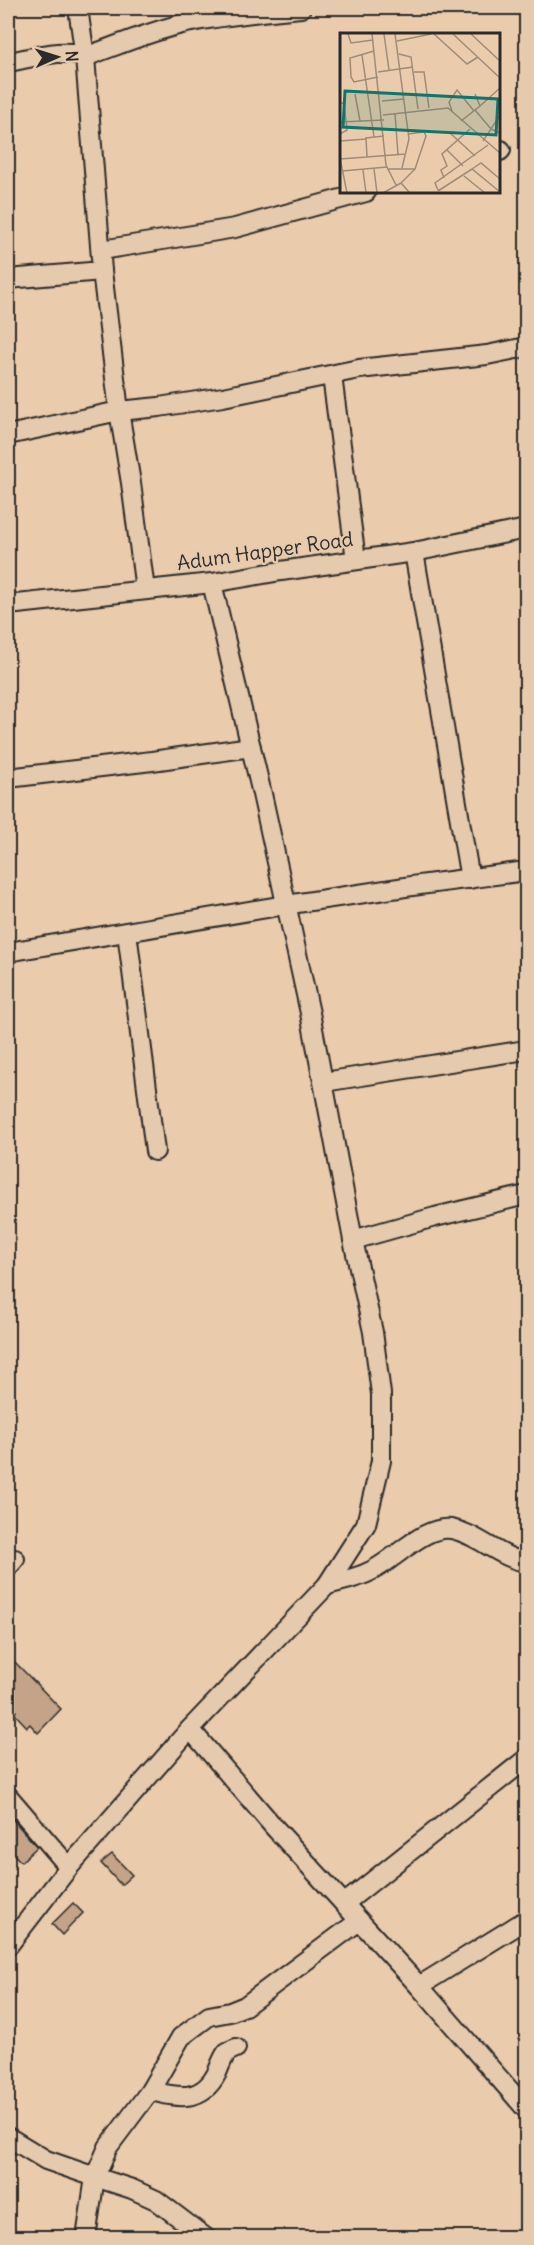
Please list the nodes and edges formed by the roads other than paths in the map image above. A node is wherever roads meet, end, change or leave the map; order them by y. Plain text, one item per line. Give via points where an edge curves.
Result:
1 (78, 8) edge
2 (301, 8) edge
3 (85, 57) junction
4 (8, 62) edge
5 (359, 194) edge
6 (102, 250) junction
7 (102, 271) junction
8 (8, 279) edge
9 (526, 347) edge
10 (332, 376) junction
11 (119, 411) junction
12 (8, 435) edge
13 (526, 529) edge
14 (414, 552) junction
15 (356, 560) junction
16 (212, 583) junction
17 (145, 590) junction
18 (8, 605) edge
19 (251, 747) junction
20 (8, 778) edge
21 (526, 871) edge
22 (470, 879) junction
23 (285, 905) junction
24 (127, 932) junction
25 (8, 952) edge
26 (526, 1050) edge
27 (324, 1082) junction
28 (155, 1151) dead end
29 (526, 1195) edge
30 (353, 1240) junction
31 (526, 1562) edge
32 (327, 1586) junction
33 (190, 1729) junction
34 (526, 1759) edge
35 (8, 1796) edge
36 (69, 1866) junction
37 (345, 1903) junction
38 (526, 1920) edge
39 (359, 1921) junction
40 (8, 1946) edge
41 (419, 1986) junction
42 (236, 2048) dead end
43 (150, 2091) junction
44 (526, 2109) edge
45 (8, 2137) edge
46 (94, 2177) junction
47 (86, 2238) edge
48 (206, 2238) edge

1 - 3 street
2 - 3 street via 186,23
3 - 4 street via 54,54
3 - 6 street
5 - 6 street via 235,228
6 - 7 street
7 - 8 street
7 - 11 street
9 - 10 street
10 - 11 street via 200,401
10 - 15 street
11 - 12 street
11 - 17 street
13 - 14 street, Adum Happer Road
14 - 15 street, Adum Happer Road
14 - 22 street
15 - 16 street, Adum Happer Road
16 - 17 street, Adum Happer Road
16 - 19 street
17 - 18 street, Adum Happer Road
19 - 20 street
19 - 23 street
21 - 22 street
22 - 23 street
23 - 24 street
23 - 27 street
24 - 25 street
24 - 28 street
26 - 27 street
27 - 30 street
29 - 30 street
30 - 32 street via 381,1394 381,1461 366,1524
31 - 32 street via 468,1534 448,1529 427,1533 370,1572
32 - 33 street
33 - 36 street
33 - 37 street
34 - 37 street
35 - 36 street
36 - 40 street
37 - 39 street
38 - 41 street
39 - 41 street
39 - 43 street via 245,2006 195,2024 180,2037
41 - 44 street
42 - 43 street via 227,2052 211,2082 195,2095 180,2098
43 - 46 street via 108,2147
45 - 46 street via 46,2160
46 - 47 street
46 - 48 street via 156,2200

